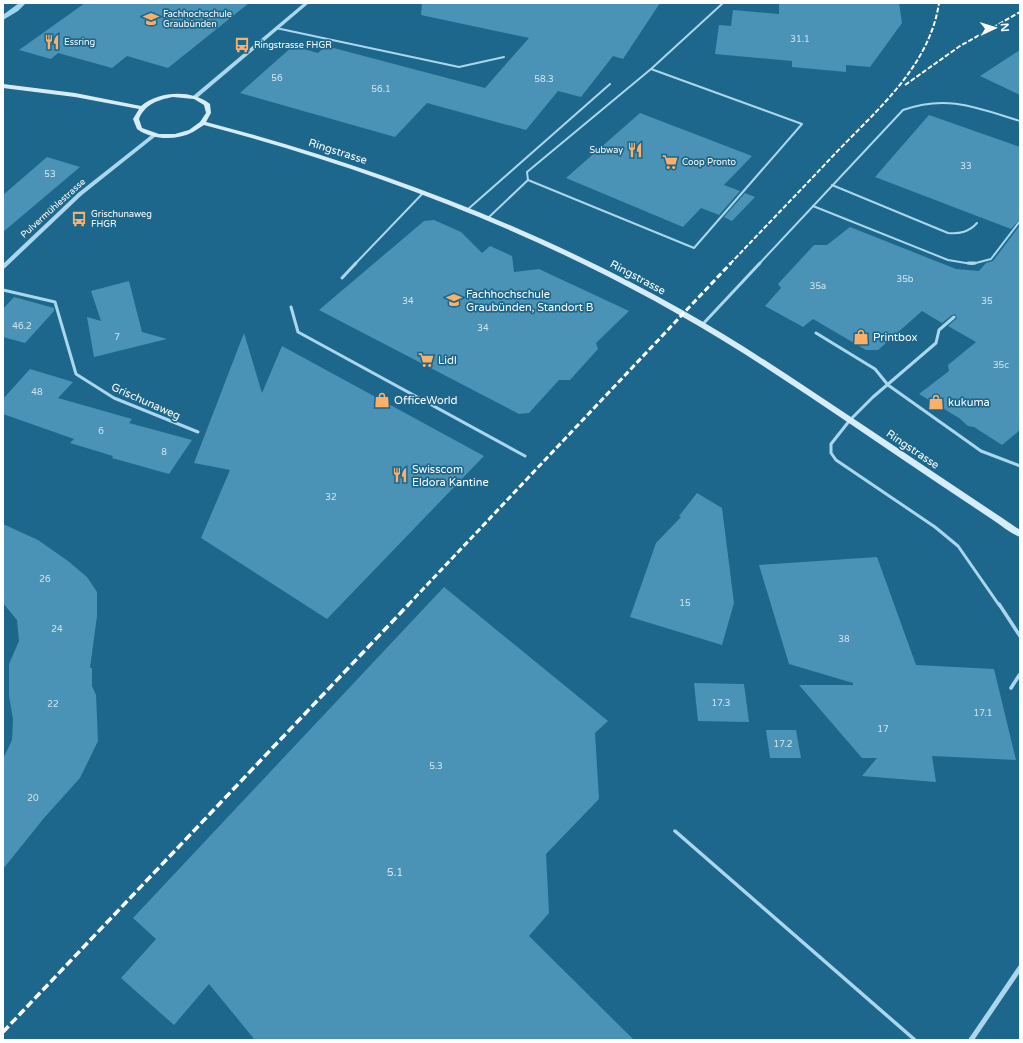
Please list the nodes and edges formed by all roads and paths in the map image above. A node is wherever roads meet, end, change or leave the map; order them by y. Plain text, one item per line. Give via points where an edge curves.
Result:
1 (307, 3) edge
2 (723, 3) edge
3 (276, 28) junction
4 (504, 57) dead end
5 (651, 69) junction
6 (610, 84) dead end
7 (3, 86) edge
8 (195, 97) junction
9 (142, 108) junction
10 (1020, 121) edge
11 (204, 123) junction
12 (154, 135) junction
13 (528, 180) junction
14 (832, 185) junction
15 (424, 192) junction
16 (813, 206) junction
17 (467, 210) junction
18 (488, 218) junction
19 (1020, 221) edge
20 (977, 223) dead end
21 (3, 267) edge
22 (342, 278) dead end
23 (3, 290) edge
24 (291, 307) dead end
25 (954, 317) dead end
26 (702, 325) junction
27 (816, 333) dead end
28 (888, 385) junction
29 (850, 420) junction
30 (198, 432) dead end
31 (525, 456) dead end
32 (1020, 466) edge
33 (1020, 534) edge
34 (1020, 636) edge
35 (1020, 674) edge
36 (1011, 688) dead end
37 (675, 831) dead end
38 (1020, 968) edge
39 (915, 1040) edge
40 (971, 1040) edge

1 - 3 street
2 - 5 lane
3 - 4 lane via 459,67
3 - 8 street
5 - 13 lane via 527,172
5 - 13 lane via 802,124 694,248
6 - 17 lane
7 - 9 main road via 75,95
8 - 9 main road via 173,95
8 - 11 main road via 207,105 208,117
9 - 12 main road via 136,118 137,124
10 - 14 lane via 950,101 931,100 915,104 903,110
11 - 12 main road via 188,132
11 - 15 main road, Ringstrasse via 307,152
12 - 21 street, Pulvermühlestrasse via 80,194
13 - 18 lane
14 - 16 lane
14 - 20 lane via 948,233 970,230
15 - 17 main road, Ringstrasse
15 - 22 lane
16 - 19 lane via 948,260 972,264 991,258
16 - 26 lane
17 - 18 main road, Ringstrasse
18 - 26 main road, Ringstrasse via 577,258
23 - 30 lane, Grischunaweg via 55,302 76,374 114,398
24 - 31 lane via 298,332
25 - 28 lane via 939,330 936,343
26 - 29 main road, Ringstrasse via 776,370
27 - 28 lane via 875,369
28 - 29 lane
28 - 32 lane via 981,451
29 - 33 main road, Ringstrasse
29 - 34 lane via 831,444 831,453 836,460 935,527 958,546
35 - 36 lane
37 - 39 lane
38 - 40 street

